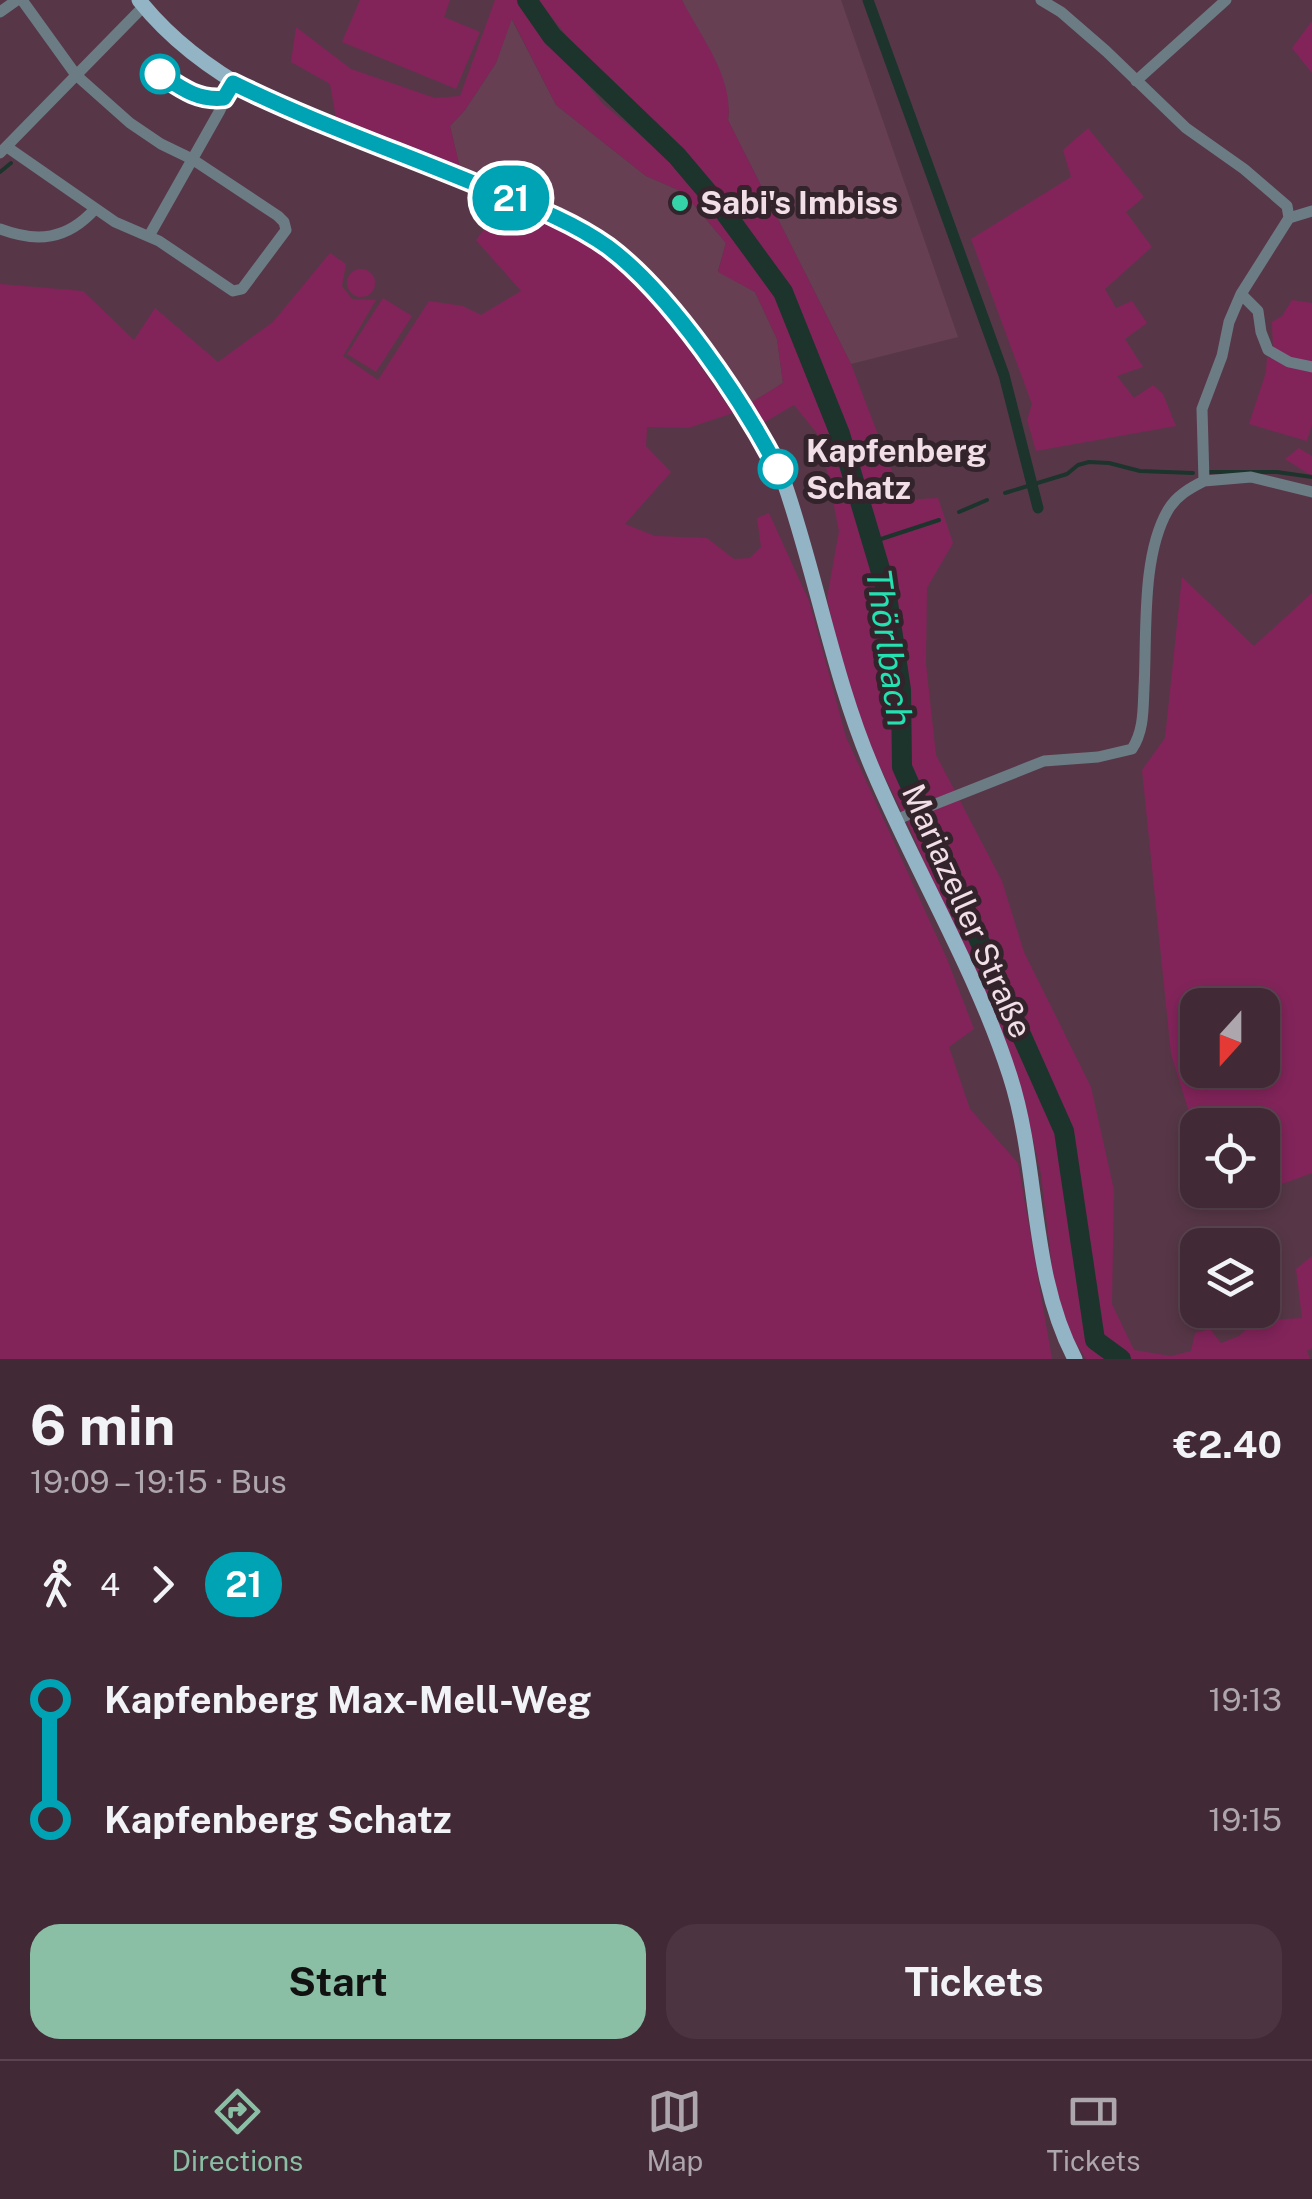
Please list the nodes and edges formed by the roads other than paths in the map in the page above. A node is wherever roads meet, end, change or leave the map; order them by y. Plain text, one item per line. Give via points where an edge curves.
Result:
1 (19, 0) edge
2 (1041, 0) edge
3 (1226, 0) edge
4 (141, 3) edge
5 (0, 12) edge
6 (76, 75) junction
7 (1136, 81) junction
8 (233, 83) junction
9 (4, 150) edge
10 (192, 158) junction
11 (95, 209) junction
12 (1312, 211) edge
13 (1289, 218) junction
14 (0, 228) edge
15 (148, 236) junction
16 (1241, 294) junction
17 (1312, 367) edge
18 (1204, 481) junction
19 (1312, 492) edge
20 (898, 819) junction
21 (1075, 1359) edge

1 - 5 street
1 - 6 street
2 - 7 street
3 - 7 street
4 - 6 street
4 - 8 main road, Mariazeller Straße
6 - 9 street
6 - 10 street via 130,123
7 - 13 street via 1287,206
8 - 10 street
8 - 20 main road, Mariazeller Straße via 561,220 610,248 660,299 746,415 783,478 854,722
9 - 11 street
10 - 15 street
10 - 15 street via 278,216 286,230 236,292
11 - 14 street via 50,238
11 - 15 street
12 - 13 street
13 - 16 street
16 - 17 street via 1258,311 1268,350
16 - 18 street via 1202,410
18 - 19 street via 1251,477
18 - 20 street via 1168,508 1156,541 1143,712 1132,749 1044,761
20 - 21 main road, Mariazeller Straße via 1011,1078 1050,1296

